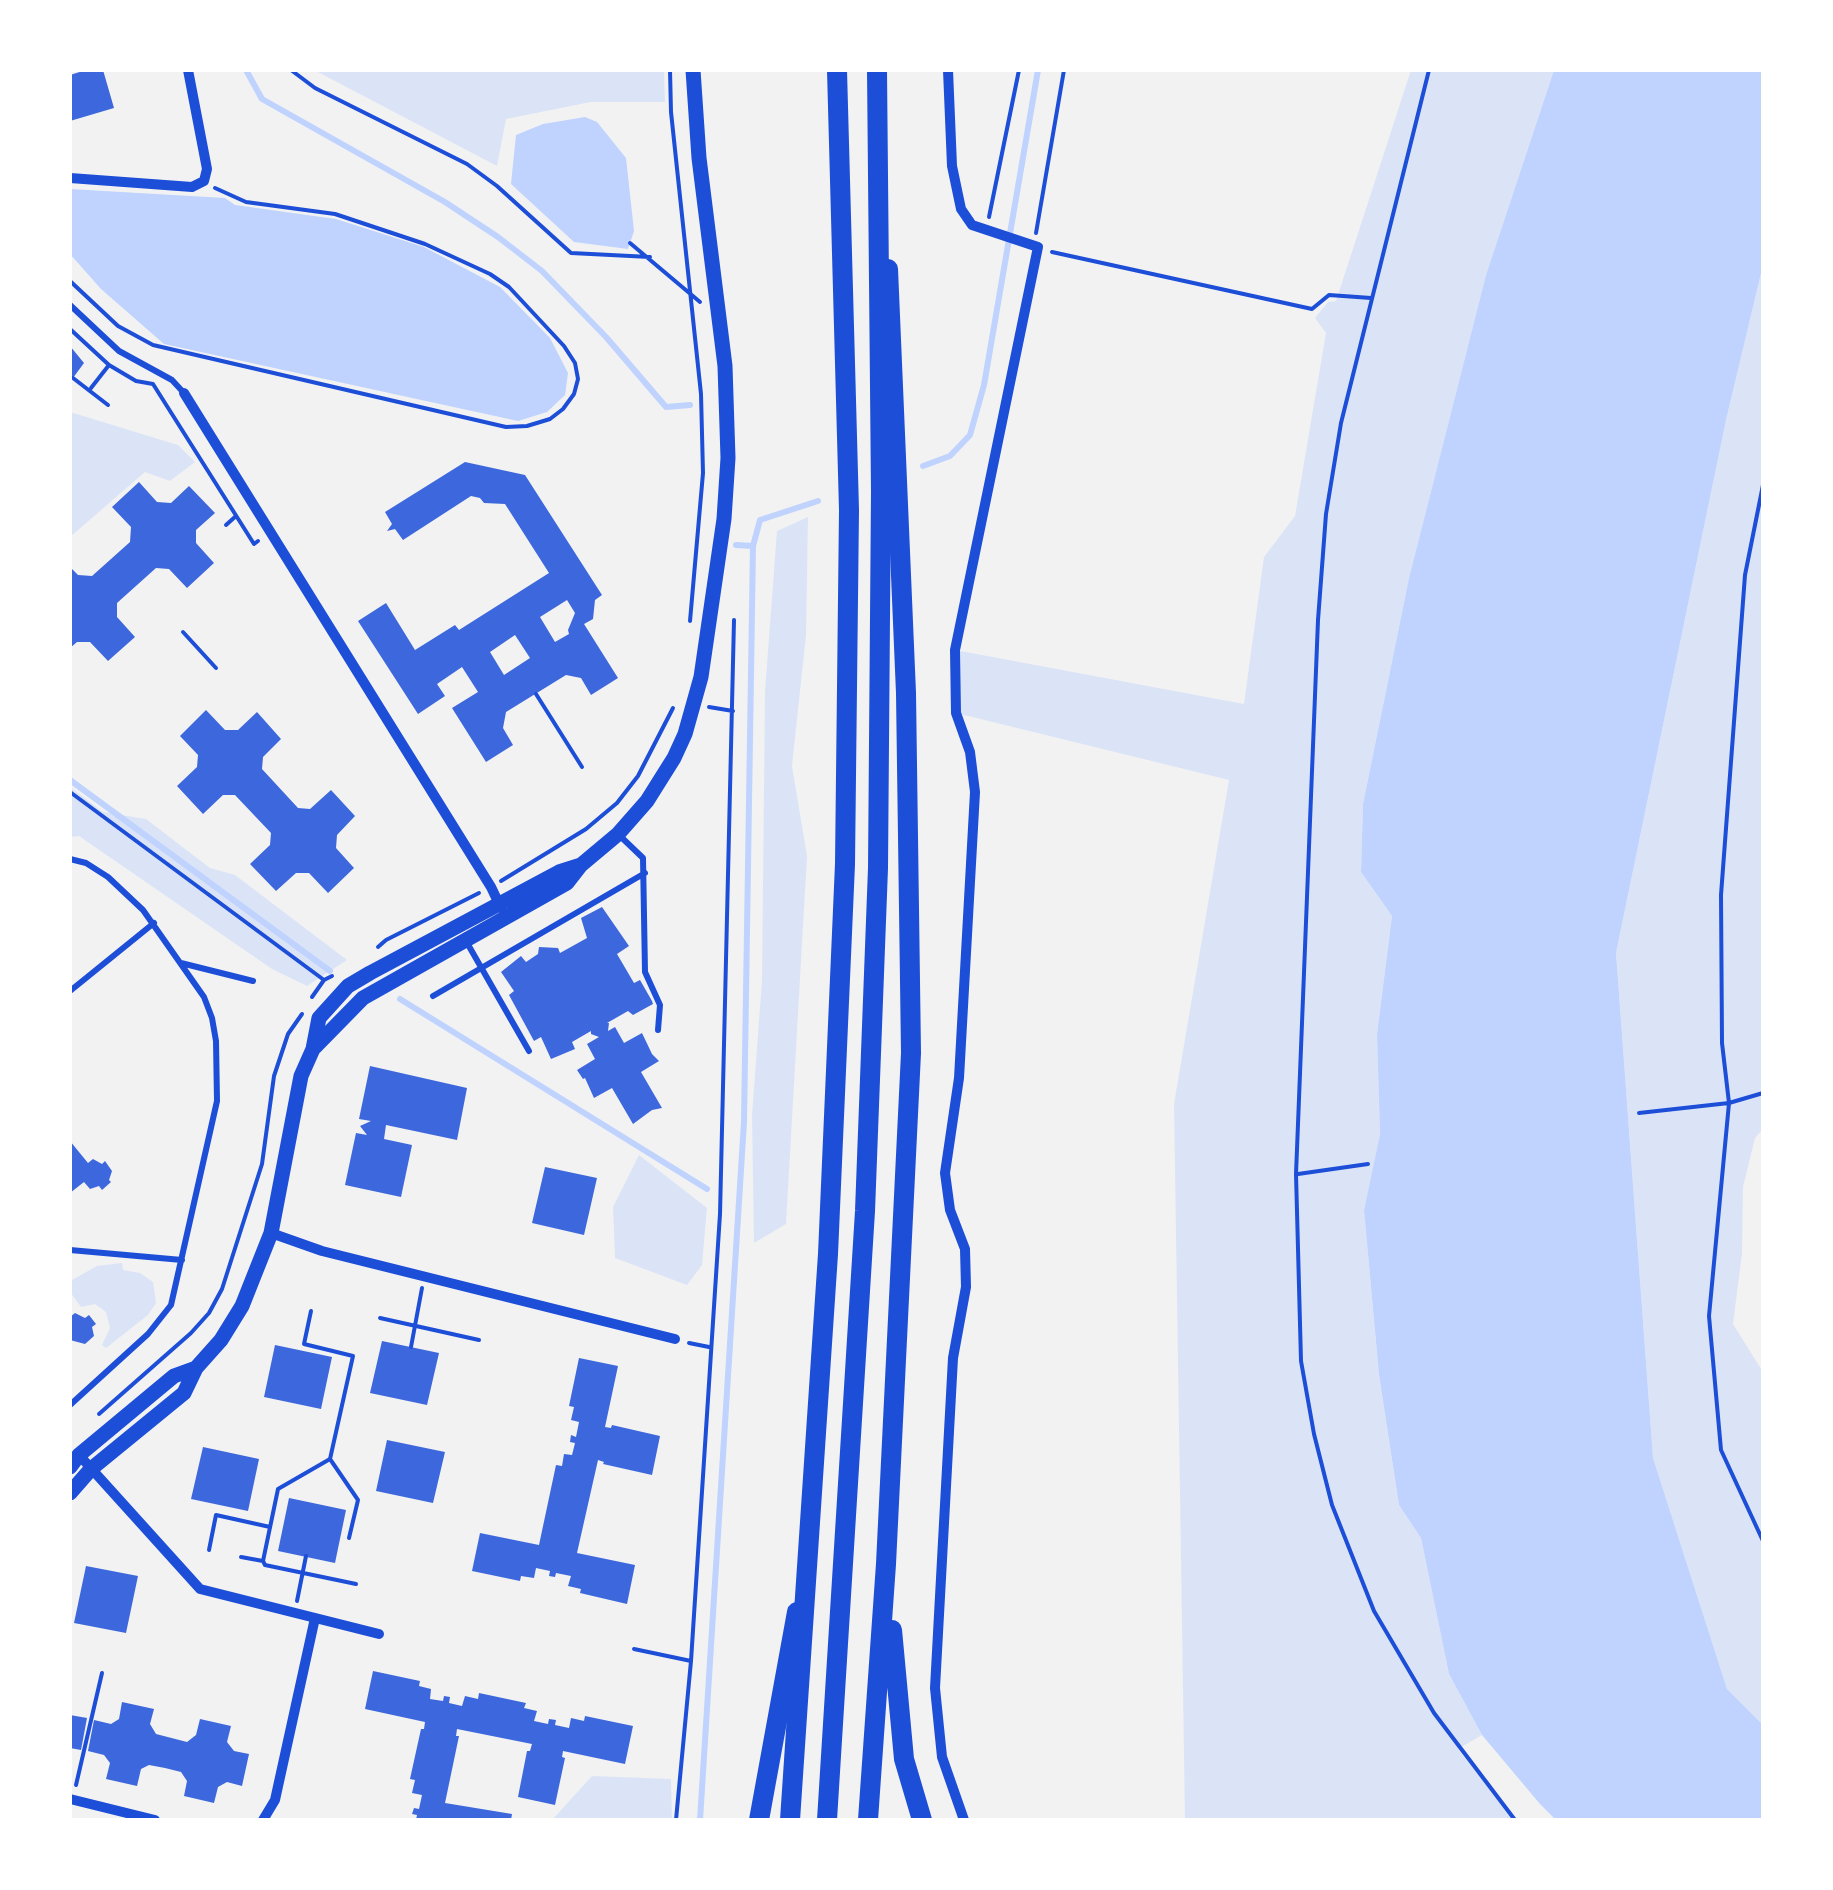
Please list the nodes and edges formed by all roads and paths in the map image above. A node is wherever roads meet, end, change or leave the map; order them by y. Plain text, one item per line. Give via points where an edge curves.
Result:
1 (188, 70) edge
2 (291, 70) edge
3 (670, 70) edge
4 (693, 70) edge
5 (838, 70) edge
6 (878, 70) edge
7 (948, 70) edge
8 (1020, 70) edge
9 (1064, 70) edge
10 (1429, 70) edge
11 (70, 178) edge
12 (204, 181) junction
13 (991, 232) junction
14 (630, 243) dead end
15 (1024, 243) junction
16 (1038, 247) junction
17 (650, 257) junction
18 (70, 281) edge
19 (690, 292) junction
20 (1373, 298) junction
21 (70, 305) edge
22 (70, 329) edge
23 (110, 364) junction
24 (74, 378) dead end
25 (90, 390) junction
26 (184, 393) joint
27 (108, 404) dead end
28 (1763, 486) edge
29 (236, 516) junction
30 (226, 524) dead end
31 (254, 544) dead end
32 (734, 620) dead end
33 (690, 626) dead end
34 (183, 632) dead end
35 (216, 668) dead end
36 (536, 694) dead end
37 (678, 697) dead end
38 (695, 705) junction
39 (734, 711) junction
40 (582, 767) dead end
41 (70, 792) edge
42 (618, 834) junction
43 (70, 860) edge
44 (644, 873) junction
45 (491, 886) junction
46 (503, 911) junction
47 (154, 922) junction
48 (466, 940) junction
49 (374, 951) dead end
50 (179, 963) junction
51 (483, 967) junction
52 (336, 974) dead end
53 (324, 980) junction
54 (254, 981) dead end
55 (70, 991) edge
56 (433, 996) dead end
57 (658, 1030) dead end
58 (313, 1049) junction
59 (528, 1051) dead end
60 (1763, 1093) edge
61 (1730, 1103) junction
62 (1639, 1113) dead end
63 (1368, 1164) dead end
64 (1296, 1174) junction
65 (271, 1233) junction
66 (70, 1250) edge
67 (182, 1260) junction
68 (425, 1276) junction
69 (311, 1311) dead end
70 (380, 1318) dead end
71 (414, 1326) junction
72 (480, 1340) dead end
73 (675, 1340) joint
74 (411, 1347) dead end
75 (711, 1348) junction
76 (196, 1368) junction
77 (70, 1405) edge
78 (94, 1419) dead end
79 (330, 1459) junction
80 (75, 1461) edge
81 (91, 1469) junction
82 (70, 1493) edge
83 (270, 1527) junction
84 (349, 1538) dead end
85 (810, 1541) junction
86 (1763, 1541) edge
87 (209, 1550) dead end
88 (306, 1556) dead end
89 (241, 1558) dead end
90 (262, 1561) junction
91 (886, 1564) junction
92 (303, 1573) junction
93 (356, 1584) dead end
94 (294, 1612) junction
95 (314, 1618) junction
96 (378, 1634) dead end
97 (634, 1649) dead end
98 (691, 1661) junction
99 (102, 1673) dead end
100 (72, 1799) edge
101 (155, 1820) edge
102 (263, 1820) edge
103 (676, 1820) edge
104 (759, 1820) edge
105 (790, 1820) edge
106 (827, 1820) edge
107 (868, 1820) edge
108 (922, 1820) edge
109 (964, 1820) edge
110 (1515, 1820) edge

1 - 12 street
2 - 17 path via 467,164 571,254
3 - 19 path
4 - 38 main road via 728,458
5 - 85 highway via 847,786
6 - 91 highway via 911,894 908,1130
6 - 106 highway via 878,888
7 - 13 street via 961,209 972,225
8 - 13 path
9 - 15 path via 1036,234
10 - 20 path
11 - 12 street via 192,188
12 - 18 path via 246,202 335,214 490,274 576,363 574,394 550,419 506,427 153,345 118,326
13 - 15 street
14 - 17 path
15 - 16 street
16 - 20 path via 1312,309 1329,295
16 - 109 street via 954,650 956,713 975,792 958,1078 945,1172 965,1249 966,1287 954,1358 935,1688 942,1757
17 - 19 path
19 - 33 path via 703,473
20 - 64 path via 1326,514
21 - 26 lane via 119,350
22 - 23 path
23 - 25 path
23 - 29 path via 153,384
24 - 25 path
25 - 27 path
26 - 45 street
28 - 61 path via 1745,575 1721,895 1722,1042
29 - 30 path
29 - 31 path
32 - 39 path
34 - 35 path
36 - 40 path
37 - 45 path via 645,764 616,803 586,830
38 - 39 path
38 - 42 main road via 661,782
39 - 75 path
41 - 53 path
42 - 44 lane via 643,858
42 - 46 main road via 581,866 559,872
43 - 47 lane via 108,878
44 - 51 lane
44 - 57 lane via 646,972 660,1006
45 - 46 street
45 - 49 path
46 - 48 main road
46 - 58 main road via 348,986 319,1018
47 - 50 lane
47 - 55 lane
48 - 51 lane
48 - 58 main road via 363,998
50 - 54 lane
50 - 67 lane via 212,1018 217,1100
51 - 56 lane
51 - 59 lane
52 - 53 path
53 - 78 path via 288,1034 274,1076 262,1164 215,1301 192,1332
58 - 65 main road via 301,1076
60 - 61 path
61 - 62 path
61 - 86 path via 1709,1316 1721,1450
63 - 64 path
64 - 110 path via 1301,1361 1332,1505 1402,1662 1457,1748
65 - 68 street
65 - 76 main road via 242,1306
66 - 67 lane
67 - 77 lane via 171,1304 148,1334
68 - 71 path
68 - 73 street
69 - 79 path via 304,1344 353,1356
70 - 71 path
71 - 72 path
71 - 74 path
73 - 75 path
75 - 98 path
76 - 80 main road via 174,1376
76 - 81 main road via 184,1393
79 - 83 path via 278,1489
79 - 84 path via 358,1500
80 - 81 street
81 - 82 main road
81 - 94 street via 200,1589
83 - 87 path via 216,1515
83 - 90 path
85 - 104 highway
85 - 105 highway
88 - 92 path
89 - 90 path
90 - 92 path
91 - 107 highway
91 - 108 highway via 904,1759
92 - 93 path
92 - 94 path
94 - 95 street
95 - 96 street
95 - 102 street via 275,1800
97 - 98 path
98 - 103 path
99 - 100 path
100 - 101 street

